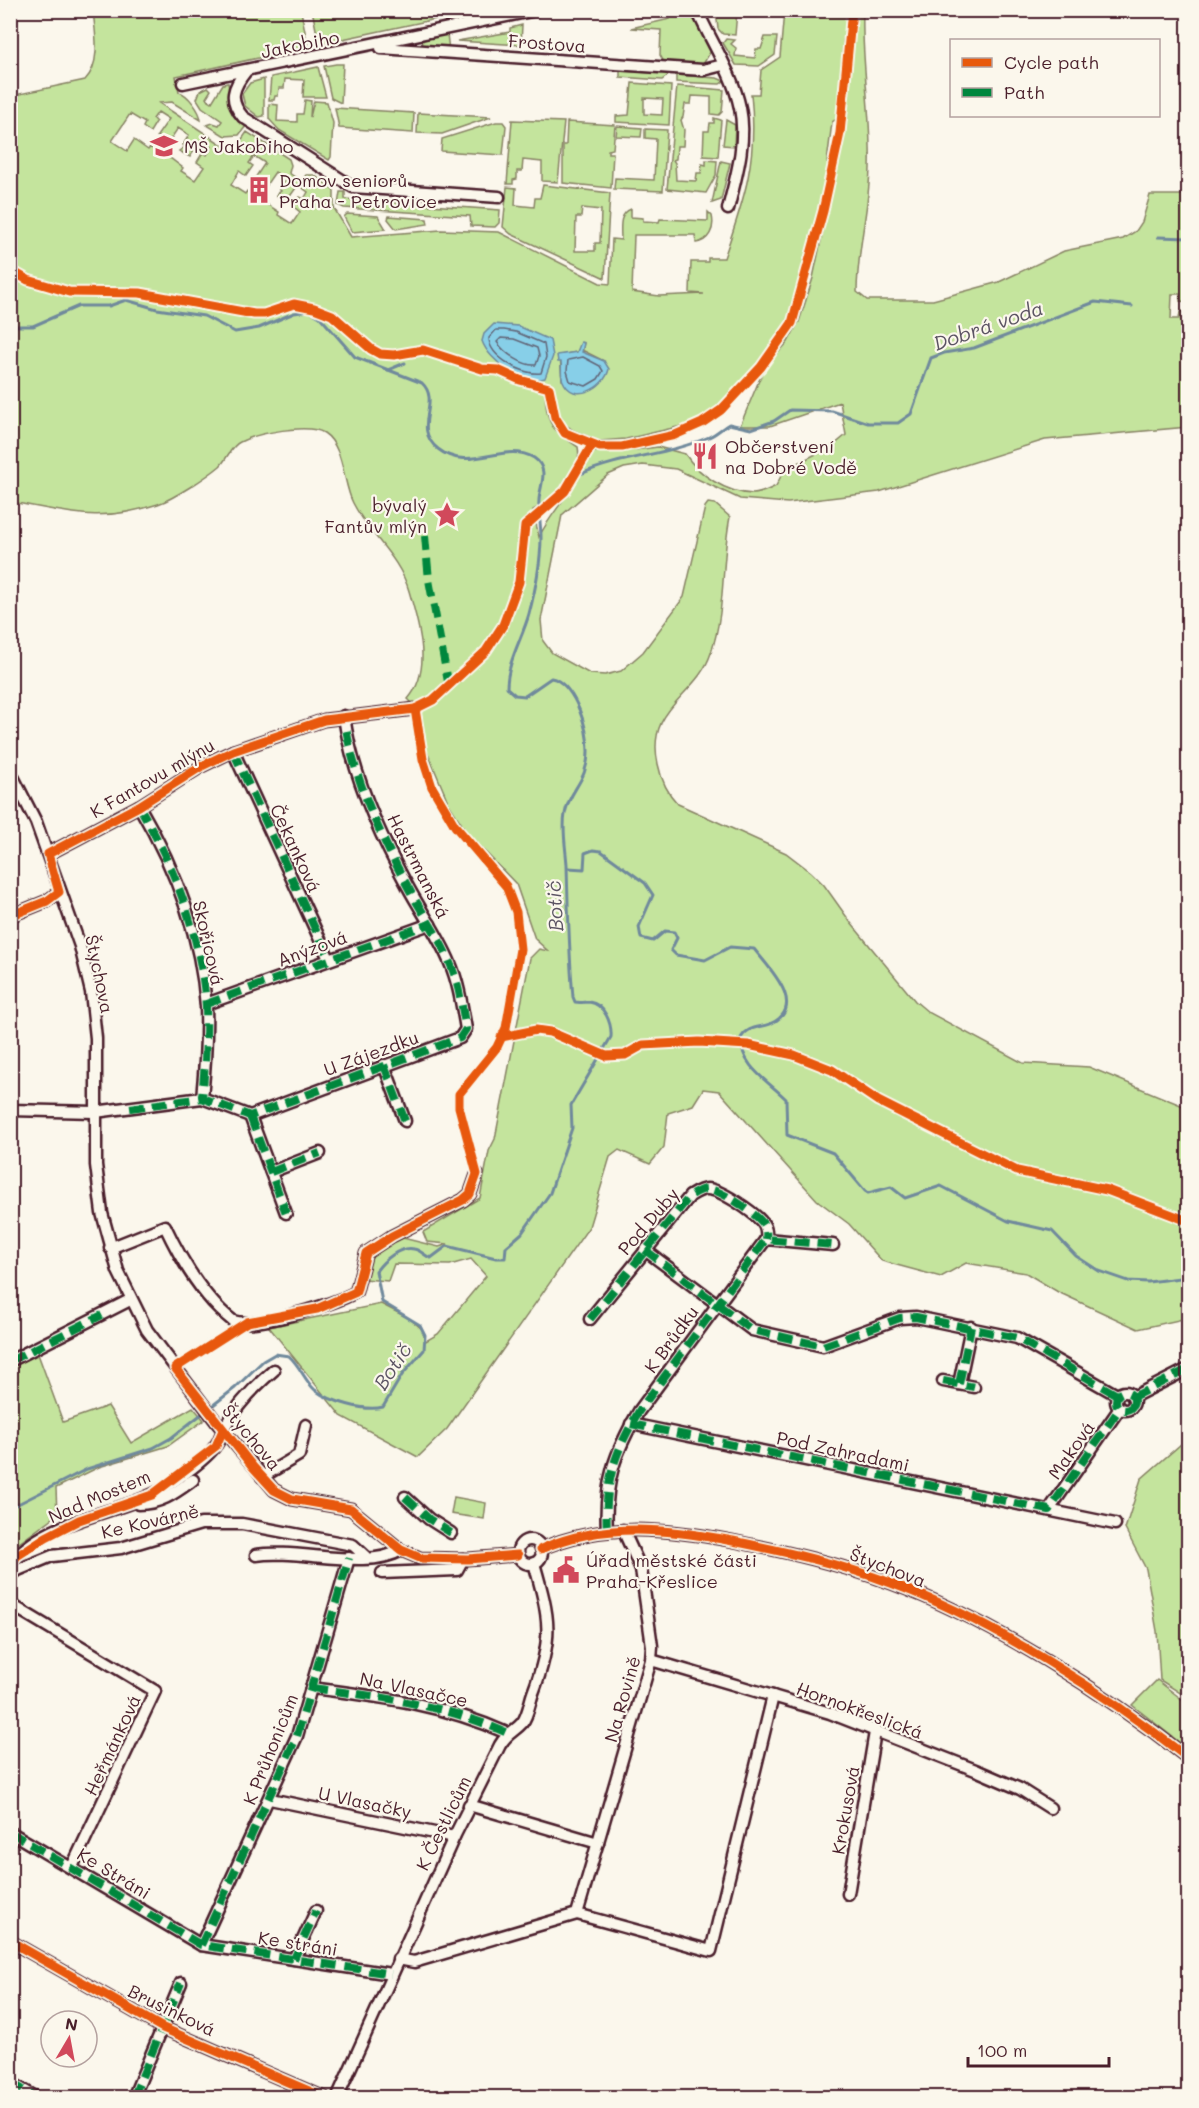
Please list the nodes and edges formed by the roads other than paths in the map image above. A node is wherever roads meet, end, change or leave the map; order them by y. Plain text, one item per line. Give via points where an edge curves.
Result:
1 (536, 10) edge
2 (697, 10) edge
3 (369, 47) junction
4 (723, 65) junction
5 (246, 71) junction
6 (183, 83) dead end
7 (499, 197) dead end
8 (728, 209) dead end
9 (415, 709) dead end
10 (344, 717) junction
11 (233, 751) junction
12 (10, 771) edge
13 (139, 806) junction
14 (48, 854) junction
15 (59, 892) junction
16 (10, 916) edge
17 (430, 924) junction
18 (329, 959) junction
19 (206, 1004) junction
20 (466, 1029) joint
21 (384, 1065) junction
22 (202, 1098) junction
23 (10, 1110) edge
24 (95, 1112) junction
25 (250, 1116) junction
26 (405, 1120) dead end
27 (320, 1153) dead end
28 (271, 1172) junction
29 (477, 1174) dead end
30 (286, 1213) dead end
31 (766, 1239) junction
32 (833, 1245) dead end
33 (110, 1248) junction
34 (645, 1250) junction
35 (130, 1300) junction
36 (716, 1305) junction
37 (590, 1319) dead end
38 (971, 1327) junction
39 (10, 1361) edge
40 (1188, 1369) edge
41 (274, 1370) dead end
42 (944, 1381) dead end
43 (959, 1384) junction
44 (974, 1387) dead end
45 (1118, 1395) junction
46 (1133, 1397) junction
47 (1120, 1408) junction
48 (631, 1424) junction
49 (306, 1425) dead end
50 (221, 1427) junction
51 (262, 1477) junction
52 (193, 1480) dead end
53 (405, 1497) dead end
54 (129, 1502) junction
55 (1049, 1510) junction
56 (1115, 1524) dead end
57 (623, 1530) junction
58 (607, 1531) junction
59 (451, 1533) dead end
60 (541, 1549) junction
61 (401, 1550) junction
62 (256, 1555) dead end
63 (518, 1555) junction
64 (366, 1557) junction
65 (350, 1558) junction
66 (463, 1559) junction
67 (534, 1563) junction
68 (10, 1565) edge
69 (382, 1573) dead end
70 (10, 1576) edge
71 (10, 1604) edge
72 (651, 1660) junction
73 (312, 1688) junction
74 (773, 1696) junction
75 (875, 1732) junction
76 (507, 1733) junction
77 (1186, 1757) edge
78 (270, 1799) junction
79 (469, 1805) junction
80 (1050, 1808) dead end
81 (10, 1832) edge
82 (454, 1837) junction
83 (598, 1843) junction
84 (72, 1867) junction
85 (848, 1894) dead end
86 (316, 1911) dead end
87 (577, 1914) junction
88 (10, 1941) edge
89 (201, 1945) junction
90 (294, 1959) junction
91 (398, 1959) junction
92 (391, 1974) junction
93 (182, 1983) dead end
94 (163, 2028) junction
95 (10, 2082) edge
96 (37, 2097) edge
97 (133, 2097) edge
98 (325, 2097) edge
99 (338, 2097) edge

1 - 3 street, Jakobiho
2 - 4 street
3 - 4 street, Frostova via 703,70
3 - 5 street, Jakobiho
4 - 8 street via 741,117 741,151
5 - 6 street, Jakobiho
5 - 7 street, Jakobiho via 233,96 243,117 348,185
9 - 10 street, K Fantovu mlýnu
10 - 11 street, K Fantovu mlýnu
10 - 17 street, Hastrmanská via 377,824
11 - 13 street, K Fantovu mlýnu
11 - 18 street, Čekanková
12 - 14 street, Štychova
13 - 14 street, K Fantovu mlýnu
13 - 19 street, Skořicová via 181,893
14 - 15 street, Štychova
15 - 16 street
15 - 24 street, Štychova via 80,946 91,992 96,1038
17 - 18 street, Anýzová
17 - 20 street, Hastrmanská via 451,964
18 - 19 street, Anýzová
19 - 22 street, Skořicová
20 - 21 street, U Zájezdku via 460,1038
21 - 25 street, U Zájezdku
21 - 26 street
22 - 24 street
22 - 25 street
23 - 24 street
24 - 33 street, Štychova via 96,1165
25 - 28 street
27 - 28 street
28 - 30 street
29 - 33 street via 470,1194 463,1200 366,1253 356,1292 318,1309 247,1322 232,1321 200,1286 165,1226
31 - 32 street
31 - 34 street, Pod Duby via 762,1221 718,1191 705,1189 690,1197
31 - 36 street, K Brůdku
33 - 35 street, Štychova
34 - 36 street
34 - 37 street, Pod Duby
35 - 39 street
35 - 50 street, Štychova via 147,1330
36 - 38 street via 752,1330 823,1346 900,1318 916,1317
36 - 48 street, K Brůdku
38 - 43 street
38 - 45 street via 1035,1346
40 - 46 street, Maková
41 - 50 street, Nad Mostem
42 - 43 street
43 - 44 street
45 - 46 street via 1124,1392
45 - 47 street via 1116,1402
46 - 47 street, Maková via 1132,1406
47 - 55 street, Maková
48 - 55 street, Pod Zahradami
48 - 58 street, K Brůdku via 612,1465 606,1499
49 - 51 street via 299,1455
50 - 51 street, Štychova
50 - 54 street, Nad Mostem via 216,1446 194,1465 152,1495
51 - 61 street, Štychova via 274,1490 292,1499 351,1509
52 - 54 street via 158,1502
53 - 59 street
54 - 68 street, Nad Mostem via 46,1537
55 - 56 street, Pod Zahradami
57 - 58 street, Štychova
57 - 72 street, Na Rovině via 641,1569
57 - 77 street, Štychova via 664,1530 743,1543 831,1563 894,1584 982,1625 1063,1670
58 - 60 street, Štychova via 566,1539
60 - 63 street, Štychova via 529,1540 519,1547
60 - 67 street
61 - 64 street via 389,1557
61 - 66 street, Štychova via 420,1558
62 - 65 street via 271,1552
63 - 66 street, Štychova
63 - 67 street via 522,1562
64 - 65 street
64 - 70 street, Ke Kovárně via 353,1545 242,1524 201,1524 121,1548 52,1556
65 - 73 street, K Průhonicům
66 - 69 street via 457,1570
67 - 76 street, K Čestlicům via 548,1616 547,1652 522,1723
71 - 84 street, Heřmánková via 155,1691
72 - 74 street, Hornokřeslická
72 - 83 street, Na Rovině
73 - 76 street, Na Vlasačce via 404,1700 469,1716
73 - 78 street, K Průhonicům
74 - 75 street, Hornokřeslická
74 - 87 street via 711,1951
75 - 80 street, Hornokřeslická via 1020,1789
75 - 85 street, Krokusová
76 - 79 street, K Čestlicům
78 - 82 street, U Vlasačky
78 - 89 street, K Průhonicům
79 - 82 street, K Čestlicům
79 - 83 street
81 - 84 street, Ke Stráni
82 - 91 street, K Čestlicům
83 - 87 street, Na Rovině
84 - 89 street, Ke Stráni
86 - 90 street
87 - 91 street via 414,1962
88 - 94 street, Brusinková
89 - 90 street, Ke stráni
90 - 92 street, Ke stráni
91 - 92 street, K Čestlicům
92 - 99 street, K Čestlicům
93 - 94 street
94 - 97 street
94 - 98 street, Brusinková
95 - 96 street

